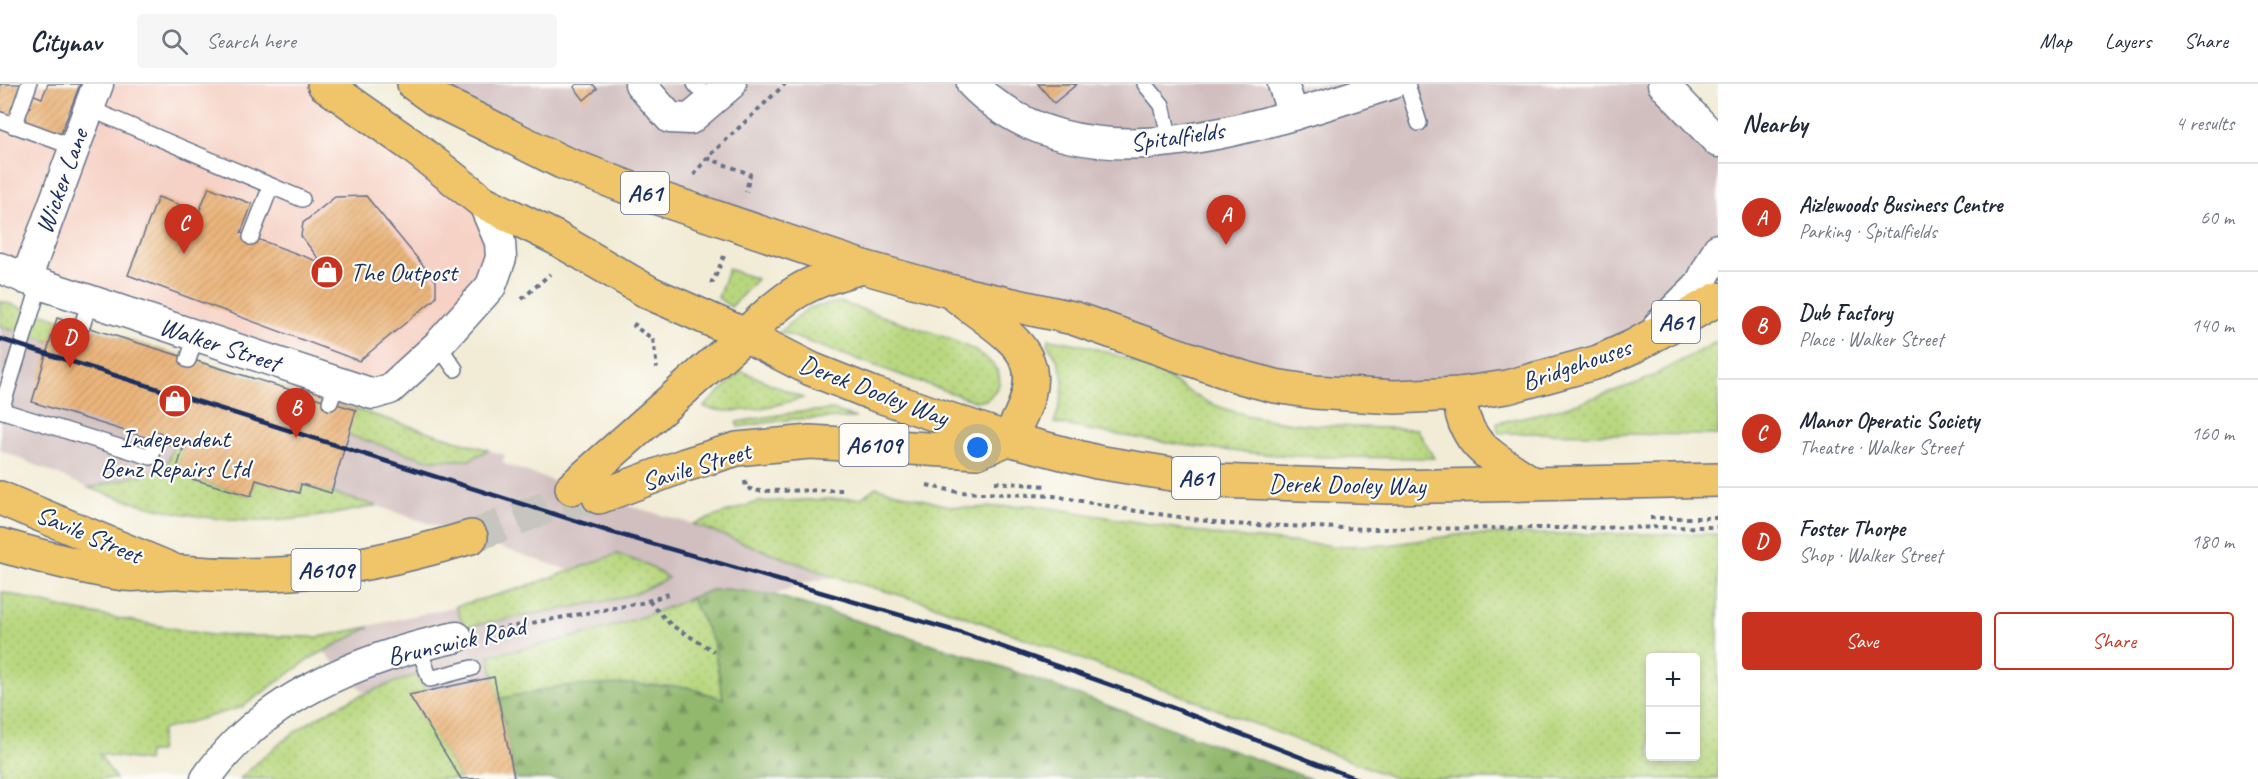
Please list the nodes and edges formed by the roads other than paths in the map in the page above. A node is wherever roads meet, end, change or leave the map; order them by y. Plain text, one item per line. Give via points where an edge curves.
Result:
1 (29, 84) edge
2 (324, 84) edge
3 (414, 84) edge
4 (640, 84) edge
5 (973, 84) edge
6 (1145, 84) edge
7 (1283, 84) edge
8 (1391, 84) edge
9 (1407, 84) edge
10 (1663, 84) edge
11 (93, 96) edge
12 (707, 97) edge
13 (1293, 115) junction
14 (7, 123) edge
15 (1419, 123) dead end
16 (1170, 140) junction
17 (1718, 142) edge
18 (73, 147) junction
19 (271, 186) junction
20 (302, 199) dead end
21 (483, 202) junction
22 (251, 237) dead end
23 (1718, 249) edge
24 (863, 267) junction
25 (22, 277) edge
26 (949, 291) junction
27 (1718, 299) edge
28 (745, 334) junction
29 (438, 345) junction
30 (1634, 346) junction
31 (455, 369) dead end
32 (1459, 394) junction
33 (0, 410) edge
34 (1008, 439) junction
35 (157, 440) dead end
36 (1718, 480) edge
37 (1530, 482) junction
38 (0, 498) edge
39 (471, 537) tunnel mouth
40 (0, 545) edge
41 (177, 572) junction
42 (457, 637) road end
43 (418, 645) junction
44 (471, 668) dead end
45 (207, 779) edge

1 - 14 lane
2 - 21 main road, Derek Dooley Way / A61
3 - 24 main road, A61 via 435,99 562,162
4 - 12 street via 670,118
5 - 16 street, Spitalfields via 997,108 1053,134 1103,144
6 - 16 lane via 1162,105
7 - 13 street
8 - 13 street, Spitalfields
9 - 15 lane
10 - 17 street
11 - 18 street, Wicker Lane
11 - 19 lane
13 - 16 street, Spitalfields
14 - 18 lane
18 - 25 street, Wicker Lane
19 - 20 lane
19 - 22 lane
21 - 28 main road, Derek Dooley Way / A61 via 556,238 650,293
21 - 29 street, Walker Street via 497,233 501,258 491,286
23 - 30 street via 1700,284 1678,309
24 - 26 main road, A61
24 - 28 main road, Savile Street via 805,285
25 - 29 street, Walker Street via 86,313 334,392 373,394 390,389
25 - 33 lane
26 - 32 main road, A61 via 1073,318 1275,386 1384,396
26 - 34 main road via 1015,340 1026,356 1030,394
27 - 30 main road, Bridgehouses / A61
28 - 34 main road, Derek Dooley Way / A61 via 811,369
28 - 34 main road, Savile Street / A6109 via 586,492 737,449 810,442 976,452
29 - 31 lane
30 - 32 main road, Bridgehouses / A61 via 1550,376
32 - 37 main road via 1465,428 1480,448
33 - 35 lane via 151,457
34 - 37 main road, Derek Dooley Way / A61 via 1097,462 1215,481 1388,487
36 - 37 main road, A61
38 - 41 main road, Savile Street / A6109
39 - 41 main road, Savile Street / A6109 via 391,559 297,574 207,576
40 - 41 main road, Savile Street / A6109 via 127,574
42 - 43 street, Brunswick Road
43 - 44 lane via 430,679
43 - 45 street, Brunswick Road via 382,656 290,700 245,735

